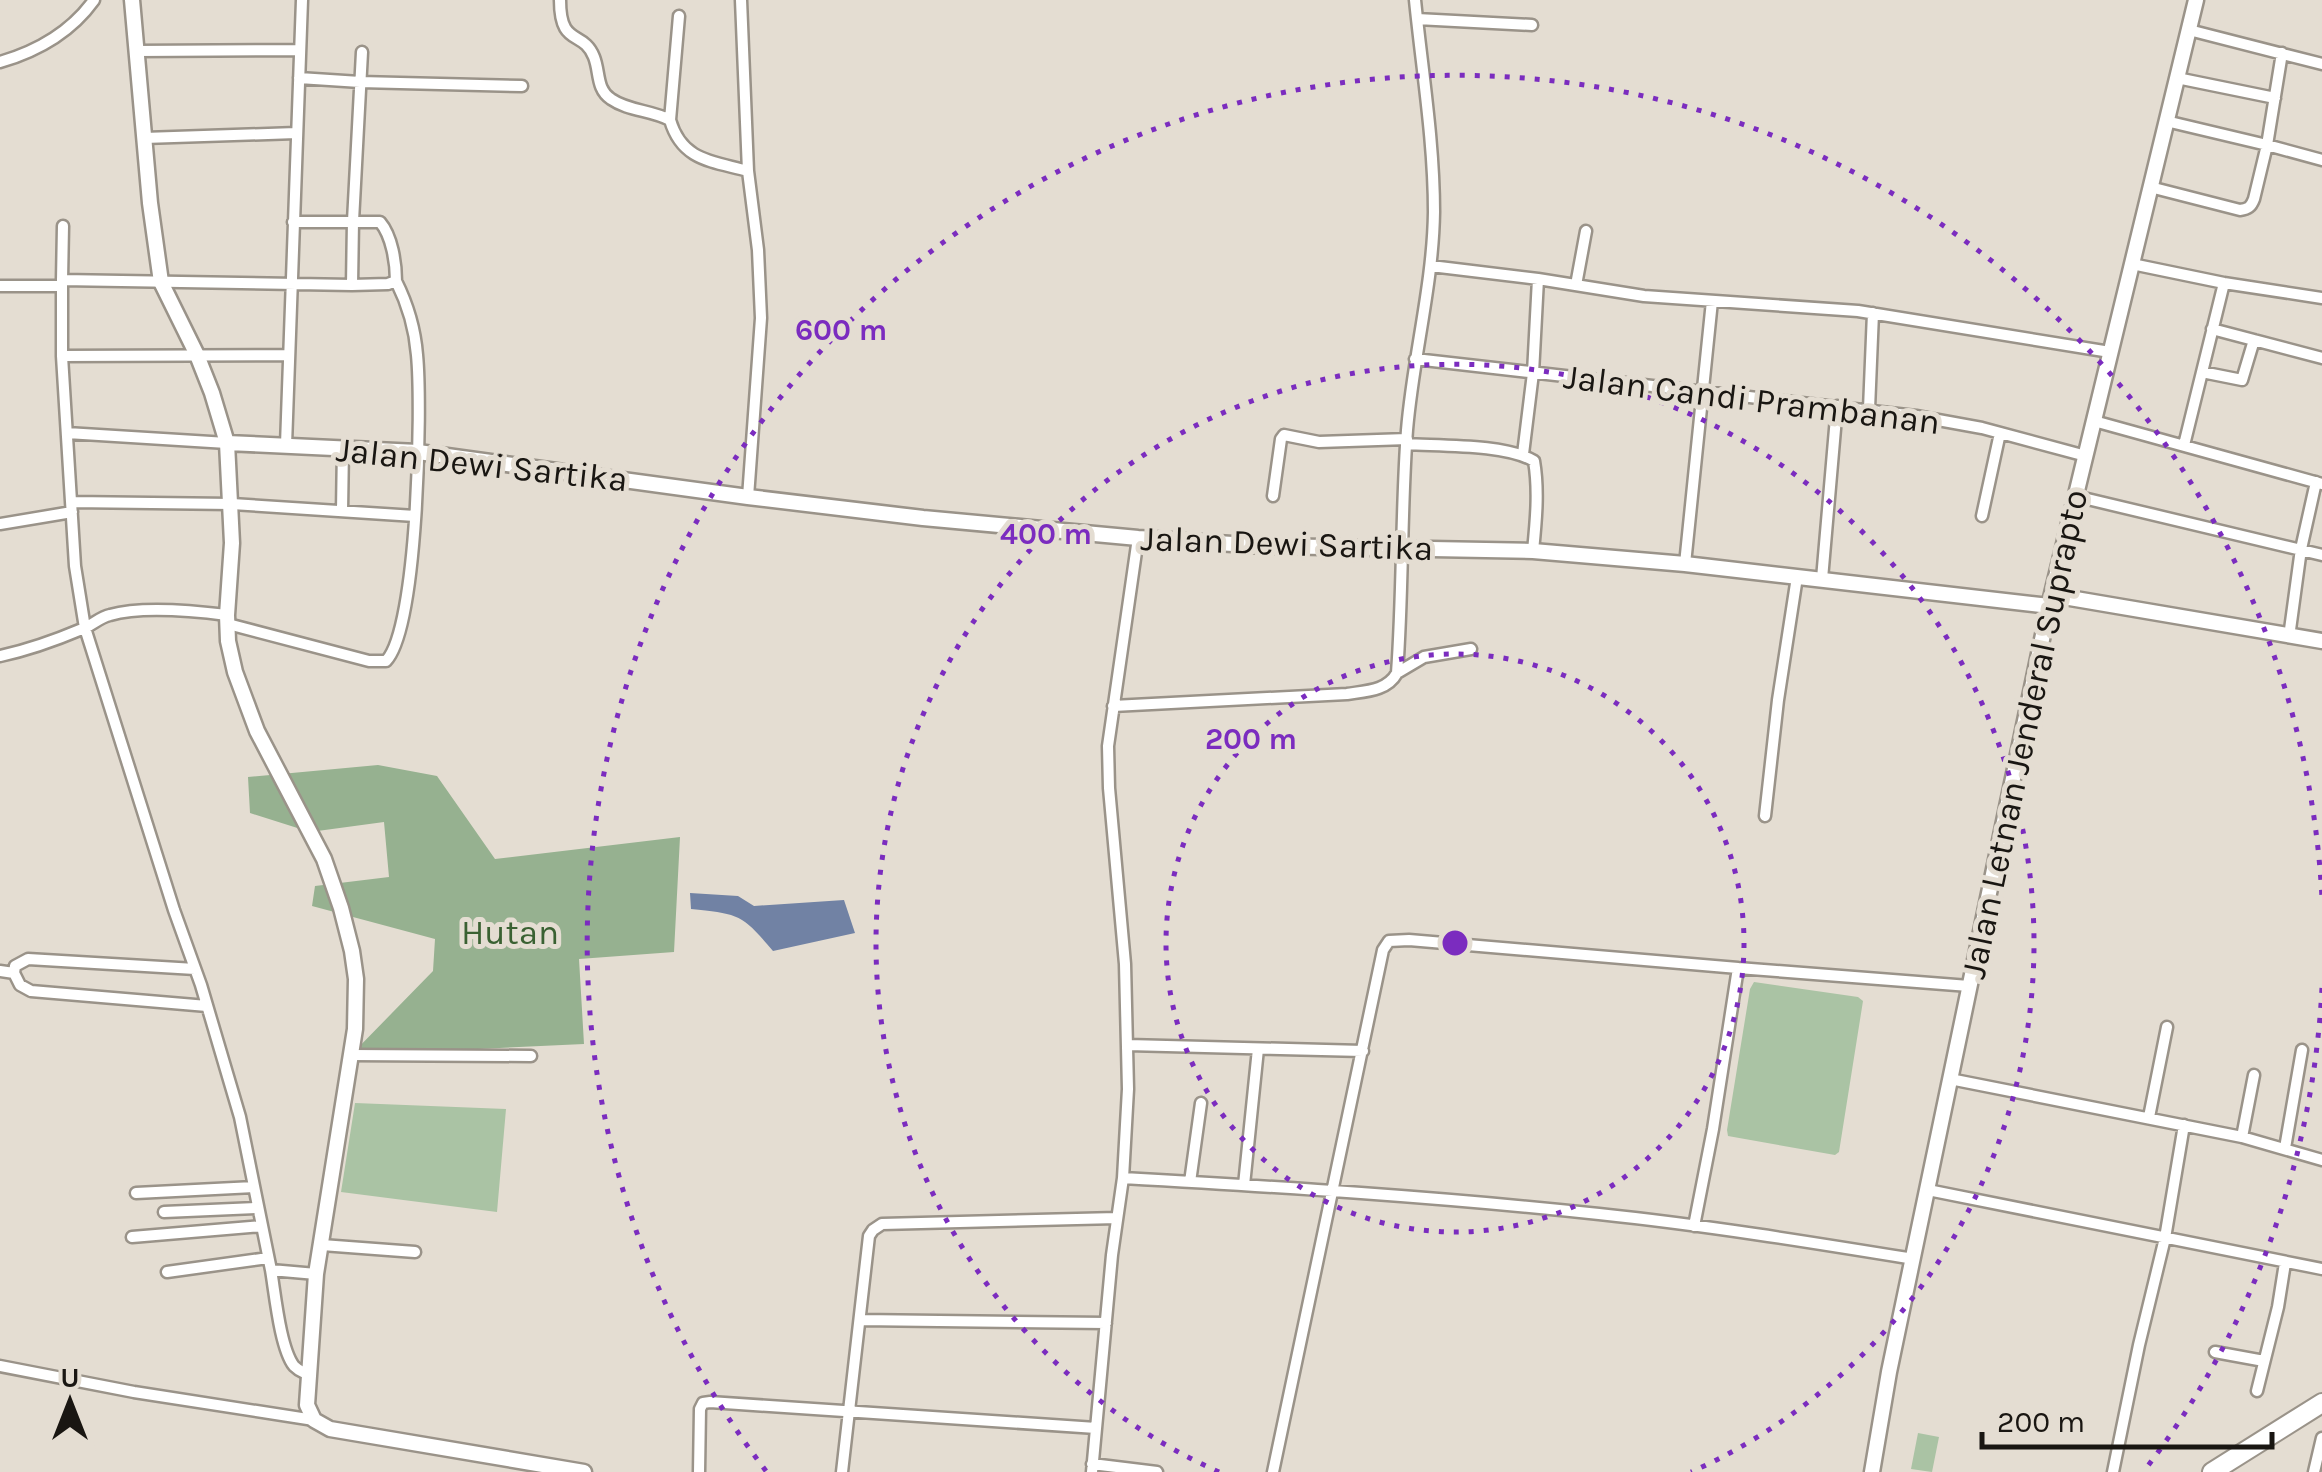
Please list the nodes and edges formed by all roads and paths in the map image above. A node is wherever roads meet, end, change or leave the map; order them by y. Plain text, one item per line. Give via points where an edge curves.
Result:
1 (94, 0) edge
2 (132, 0) edge
3 (302, 0) edge
4 (560, 0) edge
5 (742, 0) edge
6 (1415, 0) edge
7 (2196, 0) edge
8 (679, 16) dead end
9 (1417, 19) junction
10 (1532, 25) dead end
11 (2198, 32) junction
12 (300, 50) junction
13 (136, 51) junction
14 (362, 52) dead end
15 (2282, 53) junction
16 (0, 62) edge
17 (2322, 64) edge
18 (299, 78) junction
19 (2177, 78) junction
20 (360, 82) junction
21 (522, 86) dead end
22 (2275, 98) junction
23 (670, 120) junction
24 (2166, 121) junction
25 (296, 133) junction
26 (144, 138) junction
27 (2267, 145) junction
28 (2322, 160) edge
29 (748, 171) junction
30 (2150, 187) junction
31 (293, 222) junction
32 (352, 222) junction
33 (63, 226) dead end
34 (1586, 231) dead end
35 (2132, 264) junction
36 (1431, 266) junction
37 (1538, 279) junction
38 (396, 281) junction
39 (161, 282) junction
40 (2224, 282) junction
41 (62, 283) junction
42 (290, 284) junction
43 (352, 285) junction
44 (1576, 285) junction
45 (0, 286) edge
46 (2322, 298) edge
47 (1712, 301) junction
48 (1872, 313) junction
49 (2212, 329) junction
50 (2254, 340) junction
51 (2110, 352) junction
52 (288, 355) junction
53 (62, 356) junction
54 (196, 356) junction
55 (1416, 358) junction
56 (2322, 358) edge
57 (2202, 372) junction
58 (1532, 373) junction
59 (1702, 392) junction
60 (1838, 406) junction
61 (1869, 409) junction
62 (2102, 423) junction
63 (2000, 432) junction
64 (67, 433) junction
65 (1407, 441) junction
66 (228, 443) junction
67 (286, 445) junction
68 (2184, 445) junction
69 (343, 447) junction
70 (418, 452) junction
71 (1523, 454) junction
72 (2086, 456) junction
73 (2319, 483) edge
74 (1273, 496) dead end
75 (2075, 496) junction
76 (748, 497) junction
77 (232, 504) junction
78 (72, 507) junction
79 (342, 511) junction
80 (415, 516) junction
81 (1982, 516) dead end
82 (0, 524) edge
83 (1138, 538) junction
84 (2301, 549) junction
85 (1402, 550) junction
86 (1533, 551) junction
87 (2322, 554) edge
88 (1685, 564) junction
89 (1797, 576) junction
90 (1822, 579) junction
91 (2051, 601) junction
92 (227, 620) junction
93 (85, 628) junction
94 (2289, 636) junction
95 (2322, 642) edge
96 (1471, 649) dead end
97 (0, 656) edge
98 (1397, 673) junction
99 (1113, 706) junction
100 (1765, 816) dead end
101 (1738, 968) junction
102 (195, 969) junction
103 (0, 970) edge
104 (14, 973) junction
105 (1969, 986) junction
106 (207, 1006) junction
107 (2167, 1027) dead end
108 (1128, 1045) junction
109 (1258, 1048) junction
110 (2302, 1050) dead end
111 (1362, 1052) junction
112 (350, 1055) junction
113 (531, 1056) dead end
114 (2254, 1075) dead end
115 (1950, 1079) junction
116 (1201, 1102) dead end
117 (2148, 1118) junction
118 (2184, 1125) junction
119 (2242, 1137) junction
120 (2284, 1148) junction
121 (2322, 1160) edge
122 (1123, 1178) junction
123 (1190, 1182) junction
124 (1244, 1185) junction
125 (254, 1186) junction
126 (1331, 1190) junction
127 (1928, 1190) junction
128 (136, 1193) dead end
129 (258, 1208) junction
130 (164, 1212) dead end
131 (1116, 1218) junction
132 (262, 1226) junction
133 (1694, 1226) junction
134 (132, 1237) dead end
135 (2165, 1238) junction
136 (322, 1245) junction
137 (415, 1252) dead end
138 (1914, 1259) junction
139 (2285, 1263) junction
140 (270, 1264) junction
141 (2322, 1270) edge
142 (167, 1272) dead end
143 (316, 1274) junction
144 (860, 1320) junction
145 (1106, 1323) junction
146 (2215, 1352) dead end
147 (2264, 1360) junction
148 (0, 1366) edge
149 (307, 1374) junction
150 (2257, 1391) dead end
151 (2322, 1403) edge
152 (849, 1411) junction
153 (314, 1420) junction
154 (1096, 1428) junction
155 (2322, 1438) edge
156 (1092, 1468) edge
157 (559, 1470) edge
158 (584, 1472) edge
159 (699, 1472) edge
160 (842, 1472) edge
161 (1157, 1472) edge
162 (1273, 1472) edge
163 (1872, 1472) edge
164 (2113, 1472) edge
165 (2212, 1472) edge
166 (2314, 1472) edge

1 - 16 street via 63,33
2 - 13 street
3 - 12 street
4 - 23 street via 562,25 592,52 604,94
5 - 29 street
6 - 9 street
7 - 11 street, Jalan Letnan Jenderal Suprapto
8 - 23 street
9 - 10 street
9 - 36 street via 1433,157
11 - 15 street
11 - 19 street, Jalan Letnan Jenderal Suprapto
12 - 13 street
12 - 18 street
13 - 26 street
14 - 20 street
15 - 17 street
15 - 22 street
18 - 20 street
18 - 25 street
19 - 22 street
19 - 24 street, Jalan Letnan Jenderal Suprapto
20 - 21 street
20 - 32 street
22 - 27 street
23 - 29 street via 693,155
24 - 27 street
24 - 30 street, Jalan Letnan Jenderal Suprapto
25 - 26 street
25 - 31 street
26 - 39 street
27 - 28 street
27 - 30 street via 2248,209
29 - 76 street via 761,318
30 - 35 street, Jalan Letnan Jenderal Suprapto
31 - 32 street
31 - 42 street
32 - 38 street via 384,225
32 - 43 street
33 - 41 street
34 - 44 street
35 - 40 street
35 - 51 street, Jalan Letnan Jenderal Suprapto
36 - 37 street
36 - 55 street
37 - 44 street
37 - 58 street
38 - 43 street
38 - 70 street via 415,336
39 - 41 street
39 - 42 street
39 - 54 street
40 - 46 street
40 - 49 street
41 - 45 street
41 - 53 street
42 - 43 street
42 - 52 street
44 - 47 street
47 - 48 street
47 - 59 street
48 - 51 street
48 - 61 street
49 - 50 street
49 - 57 street
50 - 56 street
50 - 57 street via 2242,380
51 - 62 street, Jalan Letnan Jenderal Suprapto
52 - 54 street
52 - 67 street
53 - 54 street
53 - 64 street
54 - 66 street
55 - 58 street, Jalan Candi Prambanan
55 - 65 street
57 - 68 street
58 - 59 street, Jalan Candi Prambanan
58 - 71 street
59 - 60 street, Jalan Candi Prambanan
59 - 88 street
60 - 61 street, Jalan Candi Prambanan
60 - 90 street
61 - 63 street, Jalan Candi Prambanan
62 - 68 street
62 - 72 street, Jalan Letnan Jenderal Suprapto
63 - 72 street, Jalan Candi Prambanan
63 - 81 street
64 - 66 street
64 - 78 street
65 - 71 street
65 - 74 street via 1319,442 1284,435
65 - 85 street
66 - 67 street, Jalan Dewi Sartika
66 - 77 street
67 - 69 street, Jalan Dewi Sartika
68 - 73 street
69 - 70 street, Jalan Dewi Sartika
69 - 79 street
70 - 76 street, Jalan Dewi Sartika
70 - 80 street
71 - 86 street via 1534,461 1536,475
72 - 75 street, Jalan Letnan Jenderal Suprapto
73 - 84 street
75 - 84 street
75 - 91 street, Jalan Letnan Jenderal Suprapto
76 - 83 street, Jalan Dewi Sartika
77 - 78 street
77 - 79 street
77 - 92 street
78 - 82 street
78 - 93 street
79 - 80 street
80 - 92 street via 406,604 386,662
83 - 85 street, Jalan Dewi Sartika
83 - 99 street
84 - 87 street
84 - 94 street
85 - 86 street, Jalan Dewi Sartika
85 - 98 street
86 - 88 street, Jalan Dewi Sartika
88 - 89 street, Jalan Dewi Sartika
89 - 90 street, Jalan Dewi Sartika
89 - 100 street
90 - 91 street, Jalan Dewi Sartika
91 - 94 street, Jalan Dewi Sartika
91 - 105 street, Jalan Letnan Jenderal Suprapto
92 - 93 street via 166,610 108,615
92 - 112 street via 235,672 257,731 342,908 356,980
93 - 97 street
93 - 102 street
94 - 95 street, Jalan Dewi Sartika
96 - 98 street via 1424,657
98 - 99 street via 1390,684 1347,694
99 - 108 street via 1109,788
101 - 105 street
101 - 111 street via 1388,941
101 - 133 street
102 - 104 street via 28,959
102 - 106 street
103 - 104 street
104 - 106 street via 31,991
105 - 115 street, Jalan Letnan Jenderal Suprapto
106 - 125 street
107 - 117 street
108 - 109 street
108 - 122 street
109 - 111 street
109 - 124 street
110 - 120 street
111 - 126 street
112 - 113 street
112 - 136 street
114 - 119 street
115 - 117 street
115 - 127 street, Jalan Letnan Jenderal Suprapto
116 - 123 street
117 - 118 street
118 - 119 street
118 - 135 street
119 - 120 street
120 - 121 street
122 - 123 street
122 - 131 street
123 - 124 street
124 - 126 street
125 - 128 street
125 - 129 street
126 - 133 street
126 - 162 street
127 - 135 street
127 - 138 street, Jalan Letnan Jenderal Suprapto
129 - 130 street
129 - 132 street
131 - 144 street via 882,1224 869,1236
131 - 145 street
132 - 134 street
132 - 140 street
133 - 138 street
135 - 139 street
135 - 164 street
136 - 137 street
136 - 143 street
138 - 163 street, Jalan Letnan Jenderal Suprapto
139 - 141 street
139 - 147 street
140 - 142 street
140 - 143 street
140 - 149 street via 288,1354
143 - 149 street
144 - 145 street
144 - 152 street
145 - 154 street
146 - 147 street
147 - 150 street
148 - 153 street
149 - 153 street
151 - 165 highway
152 - 154 street
152 - 159 street via 703,1403
152 - 160 street
153 - 157 street via 330,1429
154 - 156 street
155 - 166 street
156 - 161 street
157 - 158 street

